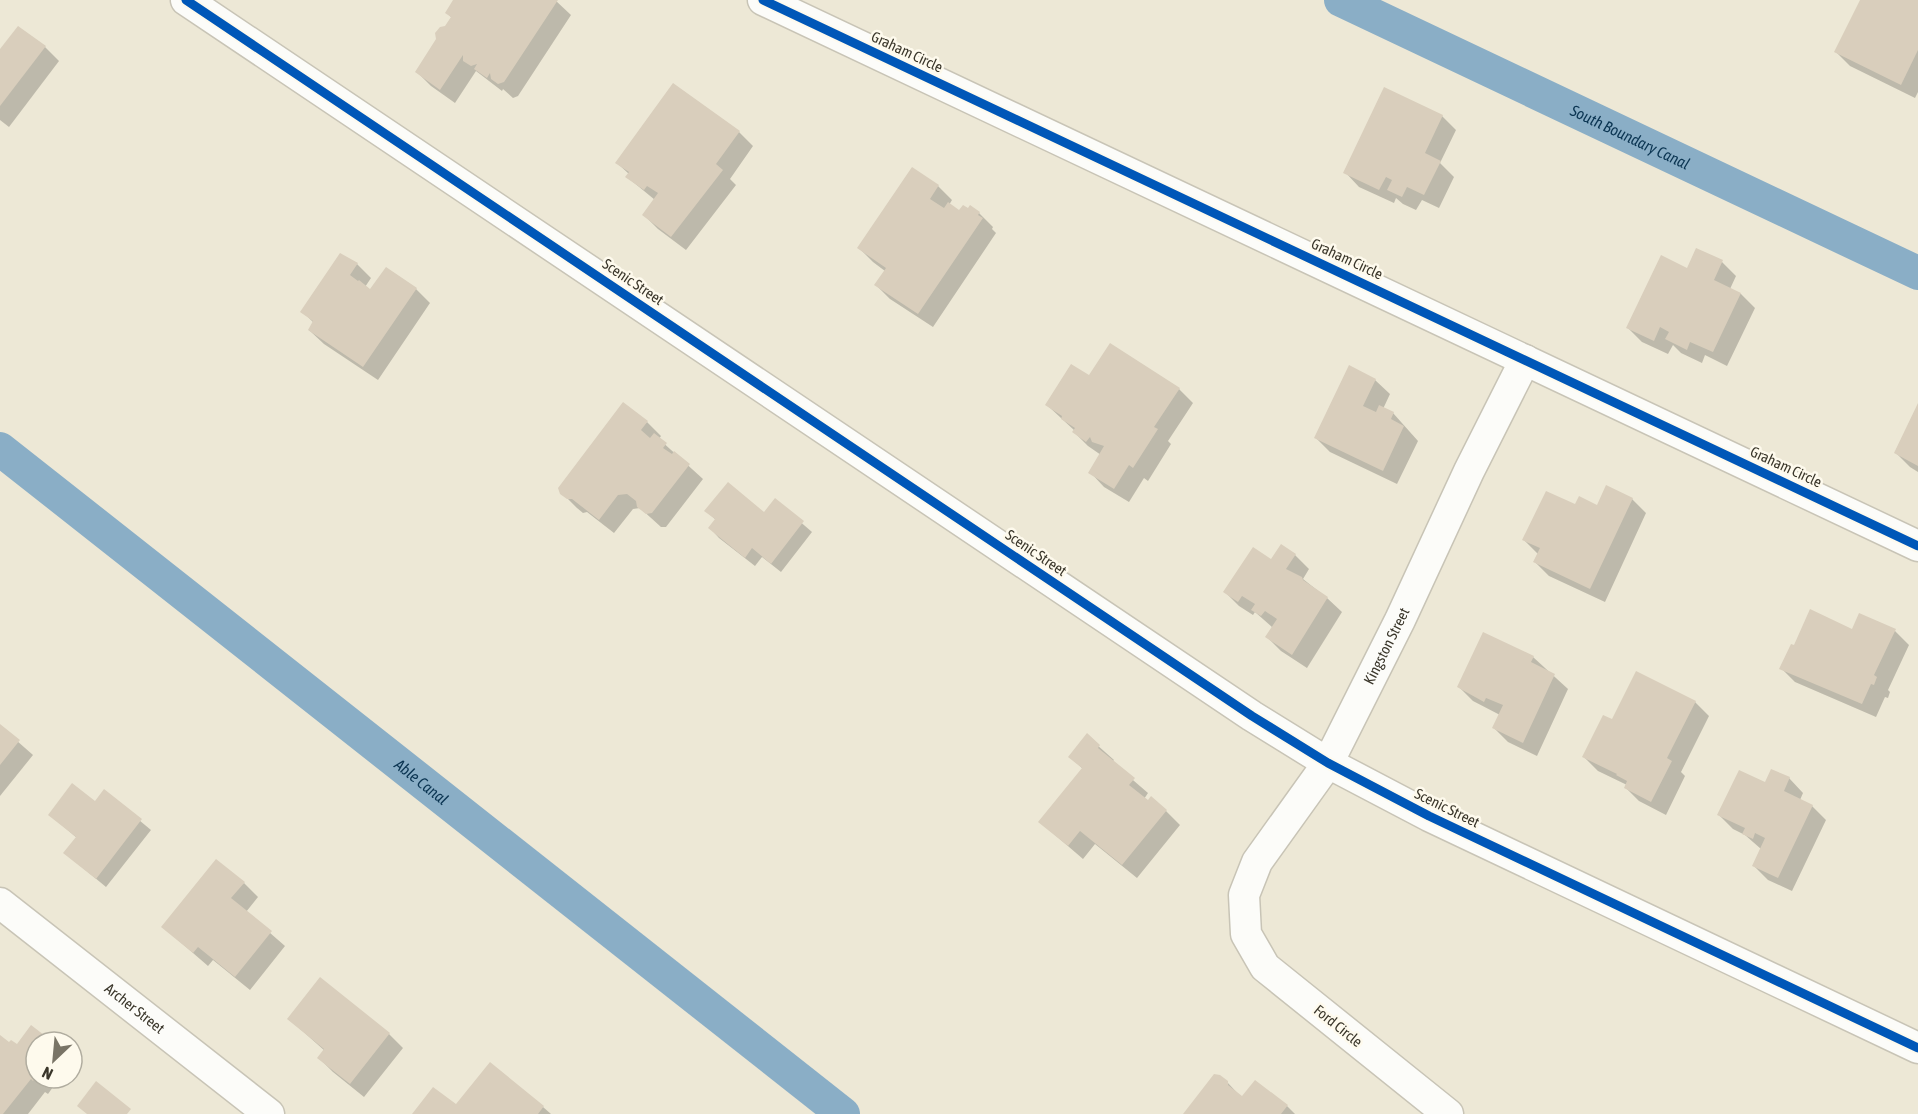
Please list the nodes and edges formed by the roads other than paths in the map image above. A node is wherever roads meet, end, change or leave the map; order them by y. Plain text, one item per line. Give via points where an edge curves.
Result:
1 (186, 0) edge
2 (763, 0) edge
3 (1525, 360) junction
4 (1918, 546) edge
5 (1328, 763) junction
6 (0, 903) edge
7 (1245, 925) joint
8 (1918, 1048) edge
9 (268, 1114) edge
10 (1448, 1114) edge

1 - 5 street, Scenic Street
2 - 3 street, Graham Circle
3 - 4 street, Graham Circle
3 - 5 street, Kingston Street
5 - 7 street, Kingston Street via 1257,862 1244,895
5 - 8 street, Scenic Street via 1439,822
6 - 9 street, Archer Street
7 - 10 street, Ford Circle via 1265,967

